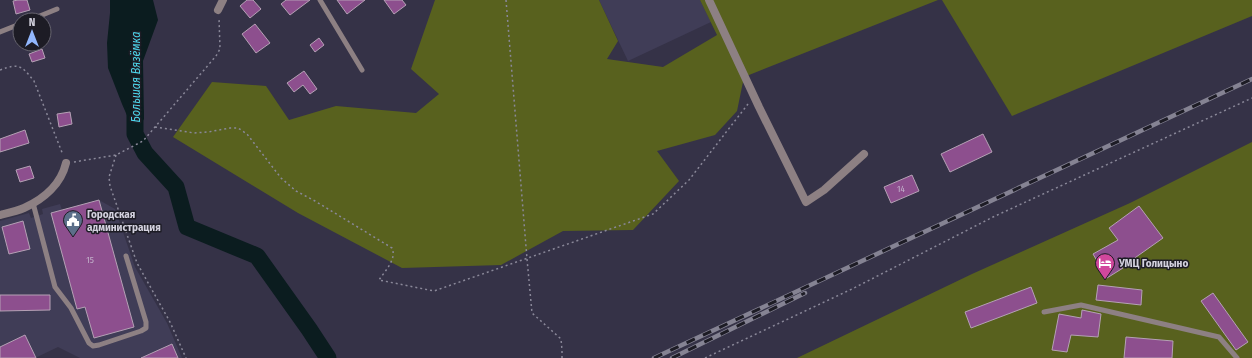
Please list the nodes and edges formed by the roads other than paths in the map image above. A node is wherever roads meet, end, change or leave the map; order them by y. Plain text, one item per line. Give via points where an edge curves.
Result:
1 (223, 0) edge
2 (320, 0) edge
3 (709, 0) edge
4 (57, 9) dead end
5 (218, 10) road end
6 (50, 12) edge
7 (12, 27) edge
8 (0, 32) edge
9 (362, 70) dead end
10 (864, 154) dead end
11 (66, 163) road end
12 (33, 203) junction
13 (0, 215) edge
14 (126, 256) dead end
15 (1044, 312) dead end
16 (1237, 358) edge

1 - 5 street
2 - 9 lane
3 - 10 street via 806,202 824,190
4 - 6 lane
7 - 8 lane
11 - 12 street via 56,184
12 - 13 street via 23,209
12 - 14 lane via 55,287 71,308 93,346 146,328
15 - 16 lane via 1081,305 1219,338

